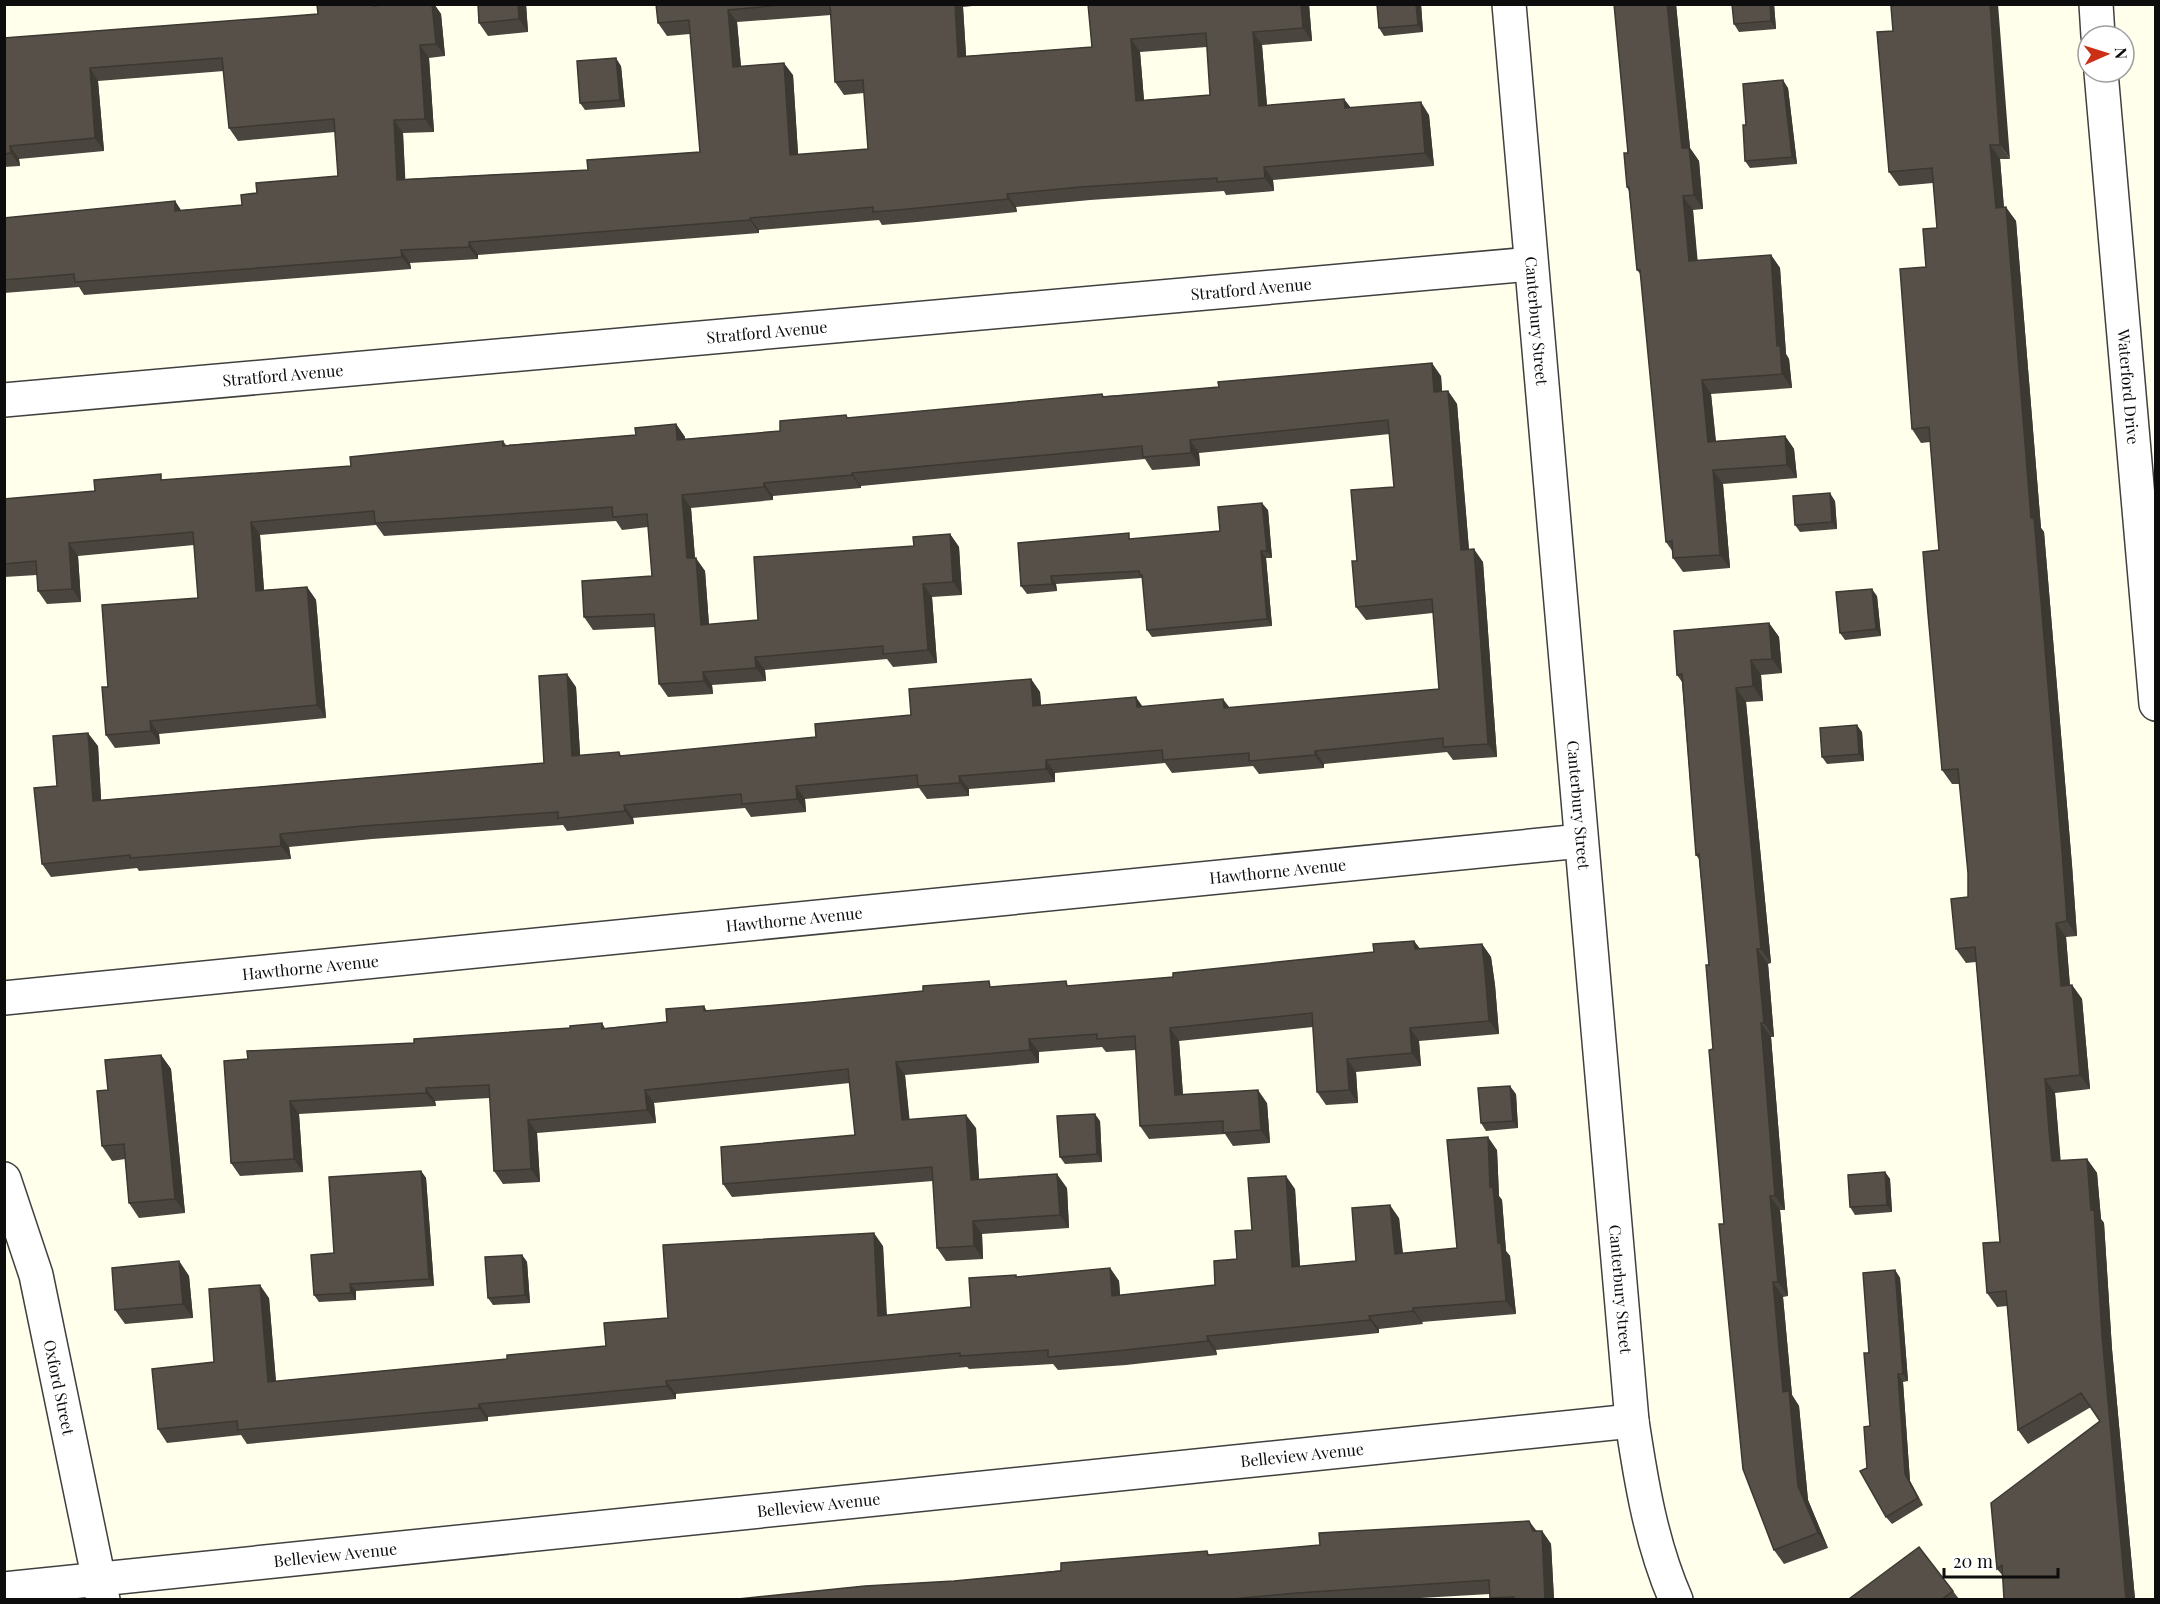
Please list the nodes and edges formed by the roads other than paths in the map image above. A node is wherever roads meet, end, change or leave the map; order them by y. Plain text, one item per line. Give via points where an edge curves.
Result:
1 (1509, 4) edge
2 (2096, 4) edge
3 (2097, 24) edge
4 (2102, 84) edge
5 (1532, 264) junction
6 (4, 400) edge
7 (2145, 461) edge
8 (2156, 704) edge
9 (1581, 842) junction
10 (4, 998) edge
11 (4, 1179) edge
12 (1632, 1421) junction
13 (4, 1589) edge
14 (102, 1590) edge
15 (1676, 1599) edge

1 - 5 street, Canterbury Street
2 - 3 street
4 - 7 street, Waterford Drive
5 - 6 street, Stratford Avenue
5 - 9 street, Canterbury Street
7 - 8 street, Waterford Drive
9 - 10 street, Hawthorne Avenue
9 - 12 street, Canterbury Street
11 - 14 street, Oxford Street via 36,1275
12 - 14 street, Belleview Avenue
12 - 15 street, Canterbury Street via 1642,1488
13 - 14 street, Belleview Avenue

